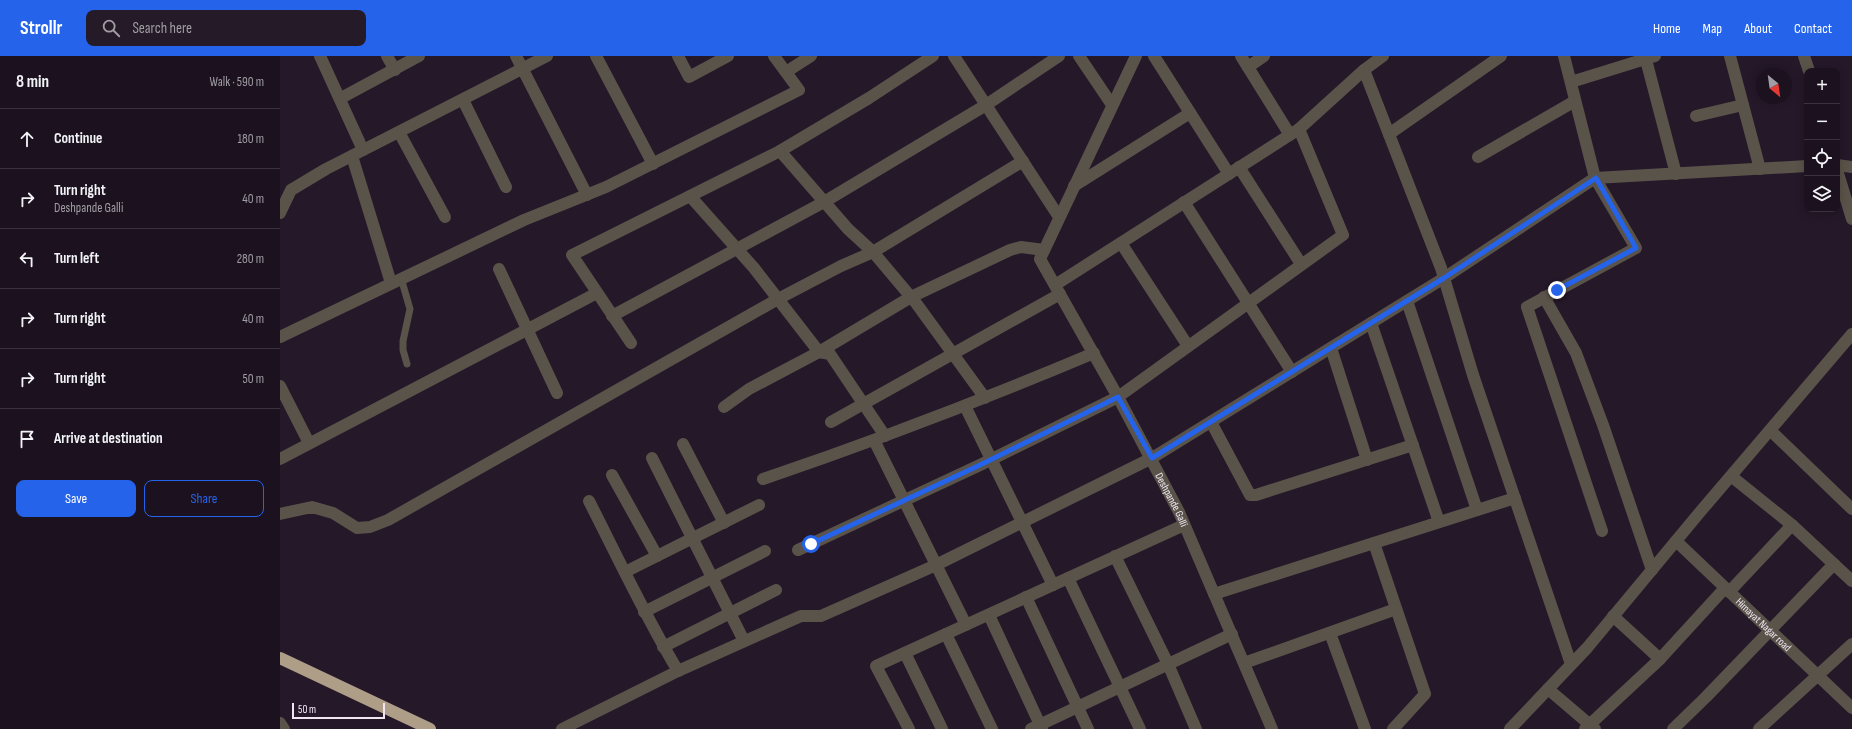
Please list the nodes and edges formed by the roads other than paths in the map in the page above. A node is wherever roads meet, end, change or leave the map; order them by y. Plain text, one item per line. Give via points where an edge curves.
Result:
1 (320, 56) edge
2 (387, 56) edge
3 (419, 56) edge
4 (516, 56) edge
5 (547, 56) edge
6 (596, 56) edge
7 (678, 56) edge
8 (728, 56) edge
9 (774, 56) edge
10 (811, 56) edge
11 (933, 56) edge
12 (954, 56) edge
13 (1059, 56) edge
14 (1079, 56) edge
15 (1136, 56) edge
16 (1154, 56) edge
17 (1241, 56) edge
18 (1264, 56) edge
19 (1382, 56) edge
20 (1501, 56) edge
21 (1564, 56) edge
22 (1730, 56) edge
23 (1804, 56) edge
24 (1648, 57) edge
25 (1248, 67) junction
26 (1807, 68) edge
27 (522, 69) junction
28 (395, 70) junction
29 (1364, 70) junction
30 (786, 72) junction
31 (1570, 82) junction
32 (341, 98) junction
33 (463, 100) junction
34 (1575, 100) junction
35 (986, 105) junction
36 (1112, 105) junction
37 (1743, 105) junction
38 (1190, 113) junction
39 (1696, 116) dead end
40 (399, 132) junction
41 (1294, 132) junction
42 (1389, 134) junction
43 (363, 150) junction
44 (780, 151) junction
45 (352, 156) junction
46 (1478, 156) dead end
47 (1023, 161) junction
48 (653, 164) junction
49 (1840, 165) edge
50 (1804, 166) edge
51 (1239, 167) junction
52 (1852, 167) edge
53 (1760, 169) junction
54 (1229, 174) junction
55 (1676, 174) junction
56 (1839, 176) edge
57 (1596, 178) junction
58 (1074, 186) junction
59 (506, 187) dead end
60 (587, 195) junction
61 (690, 196) junction
62 (824, 202) junction
63 (1184, 202) junction
64 (280, 213) edge
65 (445, 217) dead end
66 (1059, 217) junction
67 (1852, 219) edge
68 (1121, 243) junction
69 (737, 249) junction
70 (873, 252) junction
71 (1042, 254) junction
72 (1301, 264) junction
73 (499, 269) dead end
74 (1444, 278) junction
75 (396, 281) junction
76 (1057, 289) junction
77 (597, 293) junction
78 (911, 297) junction
79 (1544, 297) junction
80 (778, 298) junction
81 (1408, 301) junction
82 (1248, 302) junction
83 (612, 316) junction
84 (1371, 323) junction
85 (527, 329) junction
86 (1852, 334) edge
87 (280, 337) edge
88 (631, 343) dead end
89 (1188, 346) junction
90 (1331, 348) junction
91 (819, 352) junction
92 (1094, 353) junction
93 (953, 354) junction
94 (407, 364) dead end
95 (1292, 372) junction
96 (280, 386) edge
97 (557, 393) dead end
98 (1118, 397) junction
99 (985, 398) junction
100 (864, 404) junction
101 (965, 406) junction
102 (724, 407) dead end
103 (831, 422) dead end
104 (1211, 422) junction
105 (1770, 430) junction
106 (880, 438) junction
107 (309, 443) junction
108 (683, 444) dead end
109 (1413, 445) junction
110 (652, 458) dead end
111 (1152, 458) junction
112 (280, 459) edge
113 (991, 459) junction
114 (1367, 460) junction
115 (612, 476) dead end
116 (1731, 476) junction
117 (763, 479) dead end
118 (1515, 498) junction
119 (904, 500) junction
120 (589, 501) dead end
121 (759, 505) dead end
122 (1852, 509) edge
123 (1476, 510) junction
124 (280, 514) edge
125 (724, 522) junction
126 (1023, 522) junction
127 (1439, 522) junction
128 (1184, 525) junction
129 (1792, 525) junction
130 (1602, 530) dead end
131 (694, 538) junction
132 (1676, 541) junction
133 (1374, 543) junction
134 (798, 550) dead end
135 (765, 551) dead end
136 (657, 556) junction
137 (1115, 556) junction
138 (1834, 564) junction
139 (936, 565) junction
140 (1652, 570) junction
141 (625, 572) junction
142 (712, 576) junction
143 (1068, 578) junction
144 (1852, 581) edge
145 (1053, 585) junction
146 (776, 590) dead end
147 (1727, 590) junction
148 (1214, 594) junction
149 (1026, 597) junction
150 (1396, 609) junction
151 (644, 612) junction
152 (731, 614) junction
153 (989, 615) junction
154 (1613, 616) junction
155 (966, 625) junction
156 (1770, 631) junction
157 (1330, 633) junction
158 (946, 634) junction
159 (1232, 634) junction
160 (744, 641) junction
161 (1852, 645) edge
162 (664, 647) junction
163 (905, 653) junction
164 (280, 658) edge
165 (1660, 659) junction
166 (1244, 663) junction
167 (1168, 664) junction
168 (1571, 664) junction
169 (678, 671) junction
170 (1818, 676) junction
171 (1120, 687) junction
172 (1548, 689) junction
173 (1077, 707) junction
174 (1852, 708) edge
175 (280, 723) edge
176 (1590, 727) edge
177 (1765, 727) edge
178 (1038, 728) edge
179 (284, 729) edge
180 (430, 729) edge
181 (562, 729) edge
182 (908, 729) edge
183 (942, 729) edge
184 (992, 729) edge
185 (1088, 729) edge
186 (1140, 729) edge
187 (1196, 729) edge
188 (1272, 729) edge
189 (1365, 729) edge
190 (1392, 729) edge
191 (1510, 729) edge
192 (1673, 729) edge

1 - 32 street
2 - 28 street
3 - 28 street
4 - 27 street
5 - 27 street
6 - 48 street
7 - 8 street via 689,77
9 - 30 street
10 - 30 street
11 - 44 street
12 - 35 street
13 - 35 street
14 - 36 street
15 - 36 street
16 - 38 street
17 - 25 street
18 - 25 street
19 - 29 street
20 - 42 street
21 - 31 street
22 - 37 street
23 - 26 street
24 - 31 street
24 - 55 street
25 - 41 street
27 - 33 street
27 - 60 street
28 - 32 street
29 - 41 street
29 - 42 street
30 - 48 street via 799,90
31 - 34 street
32 - 43 street
33 - 40 street
33 - 59 street
34 - 46 street
34 - 57 street
35 - 47 street
35 - 62 street
36 - 58 street
37 - 39 street
37 - 53 street
38 - 54 street
38 - 58 street
40 - 43 street
40 - 65 street
41 - 51 street
41 - 72 street via 1343,235
42 - 74 street
43 - 45 street
44 - 61 street
44 - 62 street
45 - 64 street via 291,190
45 - 75 street
47 - 66 street
47 - 70 street
48 - 60 street
49 - 52 street
50 - 53 street
51 - 54 street
51 - 72 street
53 - 55 street
54 - 63 street
55 - 57 street
56 - 67 street
57 - 74 street
57 - 79 street via 1636,248
58 - 66 street
60 - 75 street via 524,220
61 - 69 street
61 - 77 street via 572,255
62 - 69 street
62 - 70 street
63 - 68 street
63 - 82 street
66 - 71 street
68 - 76 street
68 - 89 street
69 - 80 street
69 - 83 street
70 - 78 street
70 - 80 street
71 - 76 street, Deshpande Galli
71 - 78 street via 1021,248 1010,250
72 - 82 street
73 - 85 street
74 - 81 street
74 - 118 street
75 - 87 street
75 - 94 lane via 410,309 403,341
76 - 92 street, Deshpande Galli
76 - 93 street
77 - 83 street
77 - 85 street
78 - 91 street
78 - 93 street
79 - 130 street via 1527,307
79 - 140 street via 1567,335 1578,360 1603,424
80 - 91 street
80 - 124 street via 388,520 370,527 357,528 333,513 312,508
81 - 84 street
81 - 123 street
82 - 89 street
82 - 95 street
83 - 88 street
84 - 90 street
84 - 109 street
85 - 97 street
85 - 107 street
86 - 105 street
89 - 98 street
90 - 95 street
90 - 114 street
91 - 100 street via 830,354
91 - 102 street via 749,389
92 - 98 street, Deshpande Galli
92 - 99 street
93 - 99 street
93 - 100 street
95 - 104 street
96 - 107 street
98 - 111 street, Deshpande Galli
98 - 113 street
99 - 101 street
100 - 103 street
100 - 106 street
101 - 106 street
101 - 113 street
104 - 111 street
104 - 114 street via 1250,495
105 - 116 street
105 - 122 street
106 - 117 street
106 - 119 street
107 - 112 street
108 - 125 street
109 - 114 street
109 - 127 street
110 - 131 street
111 - 126 street
111 - 128 street, Deshpande Galli
113 - 119 street
113 - 126 street
115 - 136 street
116 - 129 street
116 - 132 street
118 - 123 street
118 - 168 street
119 - 134 street
119 - 139 street
120 - 141 street
121 - 125 street
123 - 127 street
125 - 131 street
126 - 139 street
126 - 145 street
127 - 133 street
128 - 137 street
128 - 148 street, Deshpande Galli
129 - 138 street
129 - 147 street
131 - 136 street
131 - 142 street
132 - 140 street
132 - 147 street, Himayat Nagar road
133 - 148 street
133 - 150 street
135 - 142 street
136 - 141 street
137 - 143 street
137 - 167 street
138 - 144 street
138 - 156 street
139 - 155 street
139 - 160 street via 821,616 801,616
140 - 154 street
141 - 151 street
142 - 151 street
142 - 152 street
143 - 145 street
143 - 171 street
145 - 149 street
146 - 152 street
147 - 156 street, Himayat Nagar road
147 - 165 street
148 - 159 street, Deshpande Galli
149 - 153 street
149 - 173 street
150 - 157 street
150 - 190 street via 1425,694
151 - 162 street
152 - 160 street
152 - 162 street
153 - 155 street
153 - 178 street
154 - 165 street
154 - 168 street
155 - 158 street
156 - 170 street, Himayat Nagar road
156 - 192 street
157 - 166 street
157 - 189 street
158 - 163 street
158 - 184 street
159 - 166 street, Deshpande Galli
159 - 167 street
160 - 169 street
161 - 170 street
162 - 169 street
163 - 182 street via 876,666
163 - 183 street
164 - 180 highway
165 - 176 street
166 - 188 street, Deshpande Galli
167 - 171 street
167 - 187 street
168 - 172 street
169 - 181 street
170 - 174 street, Himayat Nagar road
170 - 177 street
171 - 173 street
171 - 186 street
172 - 176 street
172 - 191 street
173 - 178 street
173 - 185 street
175 - 179 street

